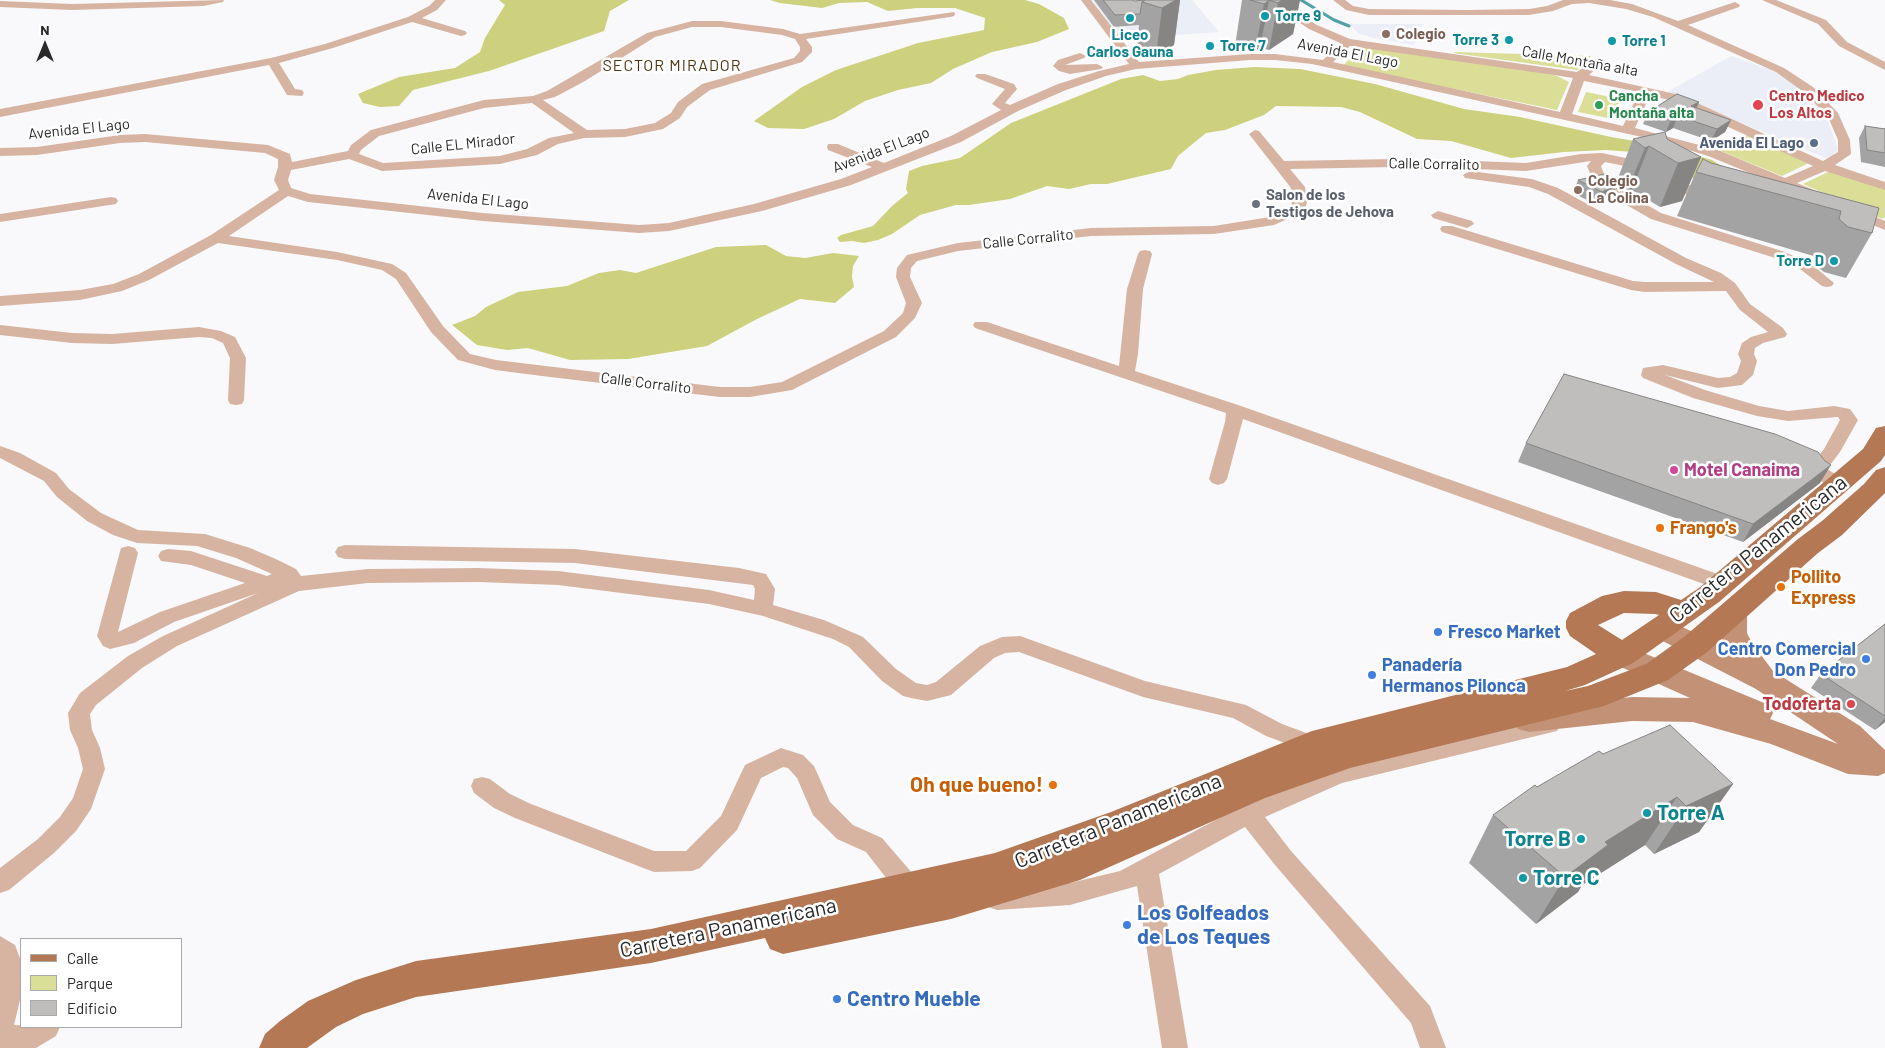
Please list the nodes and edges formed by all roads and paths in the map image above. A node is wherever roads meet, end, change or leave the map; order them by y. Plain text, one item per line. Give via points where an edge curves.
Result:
1 (219, 0) edge
2 (441, 0) edge
3 (1086, 0) edge
4 (1271, 0) edge
5 (1338, 0) edge
6 (1767, 0) edge
7 (1611, 1) edge
8 (0, 4) edge
9 (1735, 5) dead end
10 (950, 14) dead end
11 (412, 19) junction
12 (1676, 24) junction
13 (461, 33) dead end
14 (799, 37) junction
15 (1347, 42) junction
16 (1080, 56) dead end
17 (272, 61) junction
18 (1596, 63) dead end
19 (1325, 64) junction
20 (1131, 67) junction
21 (1885, 68) edge
22 (981, 76) dead end
23 (1580, 76) junction
24 (1646, 90) junction
25 (298, 94) dead end
26 (534, 99) junction
27 (1010, 110) junction
28 (0, 113) edge
29 (1565, 116) junction
30 (1628, 129) junction
31 (584, 134) junction
32 (1255, 134) dead end
33 (832, 148) dead end
34 (0, 152) edge
35 (353, 154) junction
36 (1602, 157) junction
37 (1280, 165) junction
38 (1430, 166) junction
39 (1824, 166) junction
40 (884, 167) junction
41 (286, 168) junction
42 (1786, 183) junction
43 (1885, 186) edge
44 (286, 191) junction
45 (1822, 199) edge
46 (111, 201) dead end
47 (1840, 206) edge
48 (1726, 208) edge
49 (1438, 215) dead end
50 (0, 218) edge
51 (1849, 224) edge
52 (1884, 225) edge
53 (1447, 229) dead end
54 (216, 238) junction
55 (1146, 254) dead end
56 (1827, 283) dead end
57 (1661, 286) junction
58 (1730, 286) junction
59 (0, 300) edge
60 (981, 325) dead end
61 (0, 330) edge
62 (1126, 373) junction
63 (236, 400) dead end
64 (1235, 410) junction
65 (1885, 434) edge
66 (0, 452) edge
67 (1885, 476) edge
68 (1218, 479) dead end
69 (1839, 484) junction
70 (345, 552) dead end
71 (128, 553) dead end
72 (168, 556) dead end
73 (292, 578) junction
74 (266, 583) junction
75 (1722, 583) junction
76 (763, 609) junction
77 (1685, 612) junction
78 (1733, 613) junction
79 (1661, 628) junction
80 (1695, 645) junction
81 (1642, 668) junction
82 (1773, 686) junction
83 (1632, 709) junction
84 (1693, 710) junction
85 (1488, 724) junction
86 (1785, 730) junction
87 (1312, 744) junction
88 (1881, 765) edge
89 (482, 786) dead end
90 (1248, 814) junction
91 (1146, 869) junction
92 (0, 882) edge
93 (910, 889) junction
94 (951, 903) junction
95 (0, 948) edge
96 (45, 1028) edge
97 (279, 1048) edge
98 (304, 1048) edge
99 (1175, 1048) edge
100 (1433, 1048) edge

1 - 8 street via 72,7
2 - 11 street, Avenida El Lago
3 - 20 street
4 - 15 street via 1313,28
5 - 7 street via 1350,8 1370,12 1468,13 1528,12 1579,0
6 - 21 street via 1822,22 1843,44
7 - 12 street
9 - 12 street
10 - 14 street
11 - 13 street
11 - 17 street, Avenida El Lago
12 - 39 street via 1780,70 1821,101 1834,116 1845,149 1845,154
14 - 26 street via 721,24 680,26 651,35 581,78
14 - 31 street via 806,52 798,60 706,87 659,126
15 - 19 street
15 - 23 street, Calle Montaña alta
16 - 20 street via 1059,66 1063,70 1120,63
17 - 25 street via 291,92
17 - 28 street, Avenida El Lago
18 - 23 street
19 - 20 street, Avenida El Lago via 1294,58 1250,57
19 - 29 street, Avenida El Lago
20 - 27 street, Avenida El Lago via 1062,87
22 - 27 street via 1010,87 1011,90 998,104
23 - 24 street, Calle Montaña alta
23 - 29 street
24 - 30 street
24 - 39 street, Calle Montaña alta via 1676,98
26 - 31 street
26 - 35 street, Calle EL Mirador via 484,104 375,133
27 - 40 street, Avenida El Lago via 956,139
29 - 30 street, Avenida El Lago
30 - 42 street, Avenida El Lago via 1713,153
31 - 35 street, Calle EL Mirador via 500,160 382,167 355,158
32 - 37 street
33 - 40 street
34 - 41 street, Avenida El Lago via 37,151 146,138 268,149 285,157
35 - 41 street
36 - 38 street, Calle Corralito via 1526,166
36 - 48 street, Calle Corralito via 1644,166
36 - 56 street via 1594,166 1596,173 1616,193 1656,216 1777,254 1805,266
37 - 38 street, Calle Corralito via 1395,163
37 - 54 street, Calle Corralito via 1298,187 1300,202 1298,209 1274,221 1214,230 1091,232 958,247 912,258 904,268 904,277 914,303 910,315 890,334 786,386 750,392 720,392 476,360 464,356 437,329 401,276 387,267
38 - 58 street via 1532,183 1554,191
39 - 42 street
39 - 43 street, Calle Montaña alta
40 - 44 street, Avenida El Lago via 789,200 669,227 639,229 483,217 308,198
41 - 44 street via 281,180
42 - 45 street, Avenida El Lago
44 - 54 street
46 - 50 street
47 - 52 street
49 - 57 street
51 - 52 street
53 - 57 street via 1631,285
54 - 59 street via 117,288 80,295
55 - 62 street via 1135,289
57 - 58 street
58 - 69 street via 1746,307 1779,334 1748,346 1746,354 1749,361 1745,375 1736,381 1718,383 1663,370 1649,371 1649,375 1698,394 1757,411 1788,416 1834,411 1844,413 1850,420 1817,469
60 - 62 street
61 - 63 street via 112,339 215,334 229,340 238,358
62 - 64 street
64 - 68 street
64 - 75 street
65 - 69 main road, Carretera Panamericana via 1872,455
66 - 73 street via 50,477 63,493 94,517 120,530 137,536 198,539 243,553
67 - 78 main road, Carretera Panamericana via 1832,528
69 - 75 main road, Carretera Panamericana
70 - 76 street via 575,556 739,575 759,579 766,589
71 - 74 street via 107,636 110,641 127,638 167,617
72 - 74 street via 213,564
73 - 74 street
73 - 76 street via 479,574 558,578 709,597
73 - 92 street via 170,641 88,699 79,713 94,769 83,802 63,830
75 - 77 main road, Carretera Panamericana
76 - 87 street via 816,625 856,642 889,675 911,690 927,693 943,689 987,652 1002,645 1020,644 1143,689 1238,711 1274,730
77 - 79 main road, Carretera Panamericana
77 - 81 main road via 1656,603 1624,602 1612,604 1581,621 1581,628 1587,633
78 - 80 main road, Carretera Panamericana
78 - 82 street via 1733,633 1740,649
79 - 80 street
79 - 81 main road, Carretera Panamericana
80 - 81 main road, Carretera Panamericana
80 - 82 street via 1737,664
81 - 84 street
81 - 85 main road, Carretera Panamericana via 1593,697
81 - 86 street
81 - 87 main road, Carretera Panamericana via 1574,677
82 - 86 street via 1791,706 1794,718
82 - 88 street via 1848,735
83 - 84 street
83 - 85 street
83 - 90 street via 1570,720 1338,775
84 - 86 street
85 - 94 main road, Carretera Panamericana via 1349,755 1253,788 1067,869
86 - 88 street
87 - 93 main road, Carretera Panamericana via 1053,849 995,869
89 - 93 street via 523,811 654,862 692,861 729,823 753,772 781,756 795,761 806,773 821,808 845,832 874,845
90 - 91 street
90 - 100 street via 1421,1015
91 - 94 street via 1125,880 1070,894
91 - 99 street
93 - 97 main road, Carretera Panamericana via 651,946 416,979 356,998 322,1014
94 - 98 main road, Carretera Panamericana via 651,964 420,994 360,1014 326,1031
95 - 96 street via 6,953 13,977 0,1028 7,1038 28,1038

